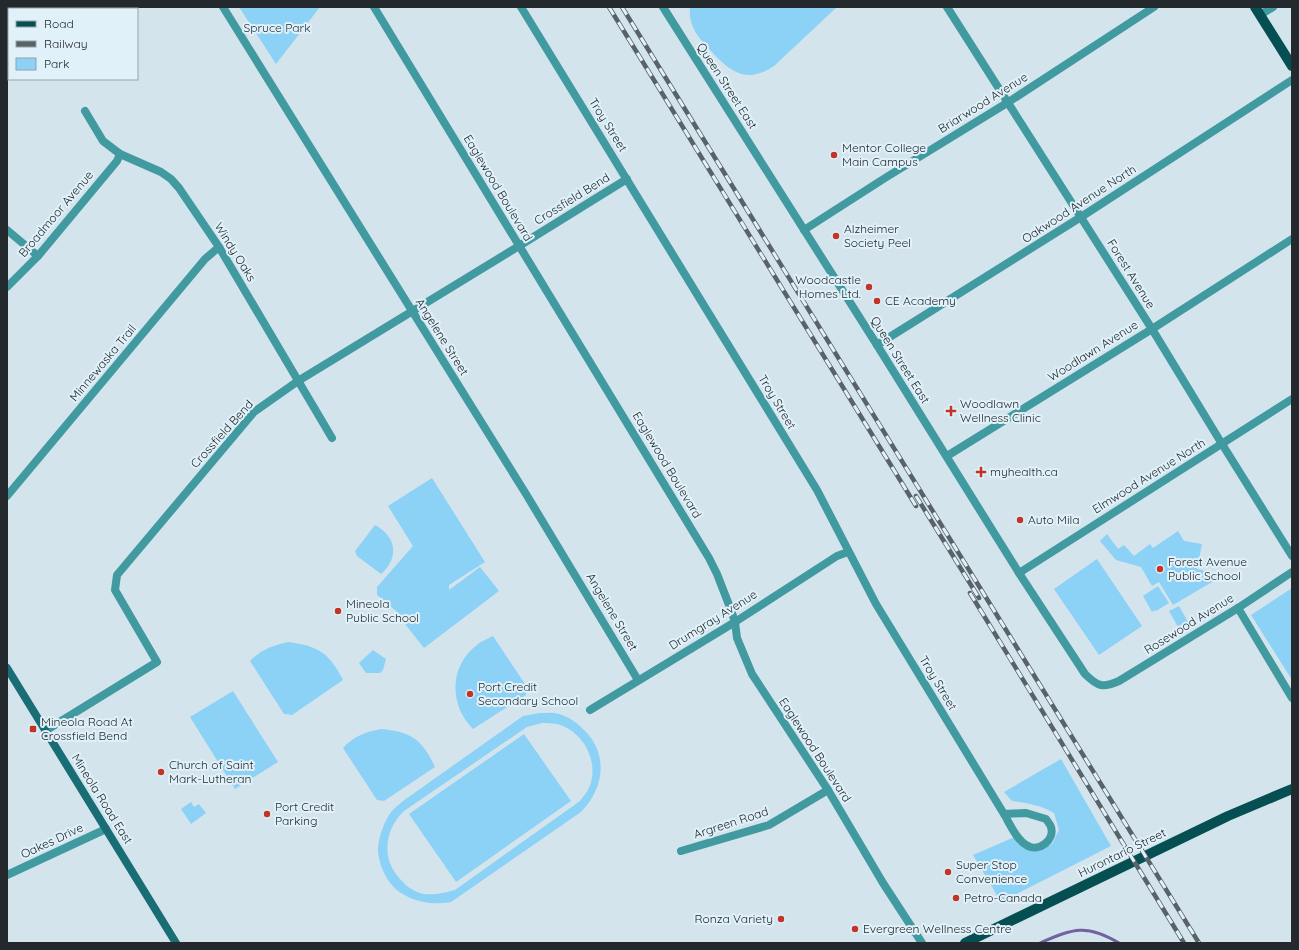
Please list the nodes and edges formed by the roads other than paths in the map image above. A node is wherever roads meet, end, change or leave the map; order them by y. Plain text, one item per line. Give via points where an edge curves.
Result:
1 (223, 7) edge
2 (374, 7) edge
3 (521, 7) edge
4 (663, 7) edge
5 (947, 7) edge
6 (1154, 7) edge
7 (1273, 7) edge
8 (1257, 11) edge
9 (1292, 66) edge
10 (1292, 80) edge
11 (1007, 103) junction
12 (85, 111) dead end
13 (120, 154) junction
14 (626, 179) junction
15 (1081, 217) junction
16 (7, 230) edge
17 (804, 230) junction
18 (1292, 239) edge
19 (519, 246) junction
20 (219, 247) junction
21 (38, 256) junction
22 (7, 287) edge
23 (412, 312) junction
24 (1152, 329) junction
25 (877, 345) junction
26 (298, 381) junction
27 (1292, 399) edge
28 (332, 438) dead end
29 (1222, 444) junction
30 (947, 456) junction
31 (7, 496) edge
32 (848, 552) junction
33 (1292, 556) edge
34 (1019, 572) junction
35 (1292, 572) edge
36 (1238, 608) junction
37 (735, 622) junction
38 (7, 668) edge
39 (638, 680) junction
40 (1094, 683) joint
41 (1292, 698) edge
42 (590, 710) dead end
43 (45, 731) junction
44 (1292, 789) edge
45 (828, 790) junction
46 (1004, 814) junction
47 (106, 829) junction
48 (681, 851) dead end
49 (7, 875) edge
50 (176, 943) edge
51 (922, 943) edge
52 (964, 943) edge

1 - 23 street, Angelene Street
2 - 19 street, Eaglewood Boulevard
3 - 14 street, Troy Street
4 - 17 street, Queen Street East
5 - 11 street, Forest Avenue
6 - 11 street, Briarwood Avenue
7 - 8 street
8 - 9 main road
10 - 15 street, Oakwood Avenue North
11 - 15 street, Forest Avenue
11 - 17 street, Briarwood Avenue
12 - 13 street, Windy Oaks via 103,141
13 - 20 street, Windy Oaks via 171,179
13 - 21 street, Broadmoor Avenue via 117,161
14 - 19 street, Crossfield Bend
14 - 32 street, Troy Street via 817,490
15 - 24 street, Forest Avenue
15 - 25 street, Oakwood Avenue North
16 - 21 street
17 - 25 street, Queen Street East
18 - 24 street, Woodlawn Avenue
19 - 23 street, Crossfield Bend
19 - 37 street, Eaglewood Boulevard via 710,558
20 - 26 street, Windy Oaks
20 - 31 street, Minnewaska Trail via 205,259
21 - 22 street, Broadmoor Avenue
23 - 26 street, Crossfield Bend
23 - 39 street, Angelene Street
24 - 29 street, Forest Avenue
24 - 30 street, Woodlawn Avenue
25 - 30 street, Queen Street East
26 - 28 street, Windy Oaks
26 - 43 street, Crossfield Bend via 254,412 117,575 115,590 157,662
27 - 29 street, Elmwood Avenue North
29 - 33 street, Forest Avenue
29 - 34 street, Elmwood Avenue North
30 - 34 street, Queen Street East
32 - 37 street, Drumgray Avenue via 837,556
32 - 46 street, Troy Street via 876,604
34 - 40 street, Queen Street East via 1085,674
35 - 36 street, Rosewood Avenue
36 - 40 street, Rosewood Avenue via 1119,682 1104,686
36 - 41 street
37 - 39 street, Drumgray Avenue
37 - 45 street, Eaglewood Boulevard via 738,638 752,674
38 - 43 street, Mineola Road East
39 - 42 street, Drumgray Avenue
43 - 47 street, Mineola Road East
44 - 52 main road, Hurontario Street via 1228,816
45 - 48 street, Argreen Road via 769,825
45 - 51 street, Eaglewood Boulevard
46 - 46 street, Troy Street via 1021,841 1028,847 1036,848 1043,845 1049,837 1051,826 1046,819 1026,814
47 - 49 street, Oakes Drive
47 - 50 street, Mineola Road East

